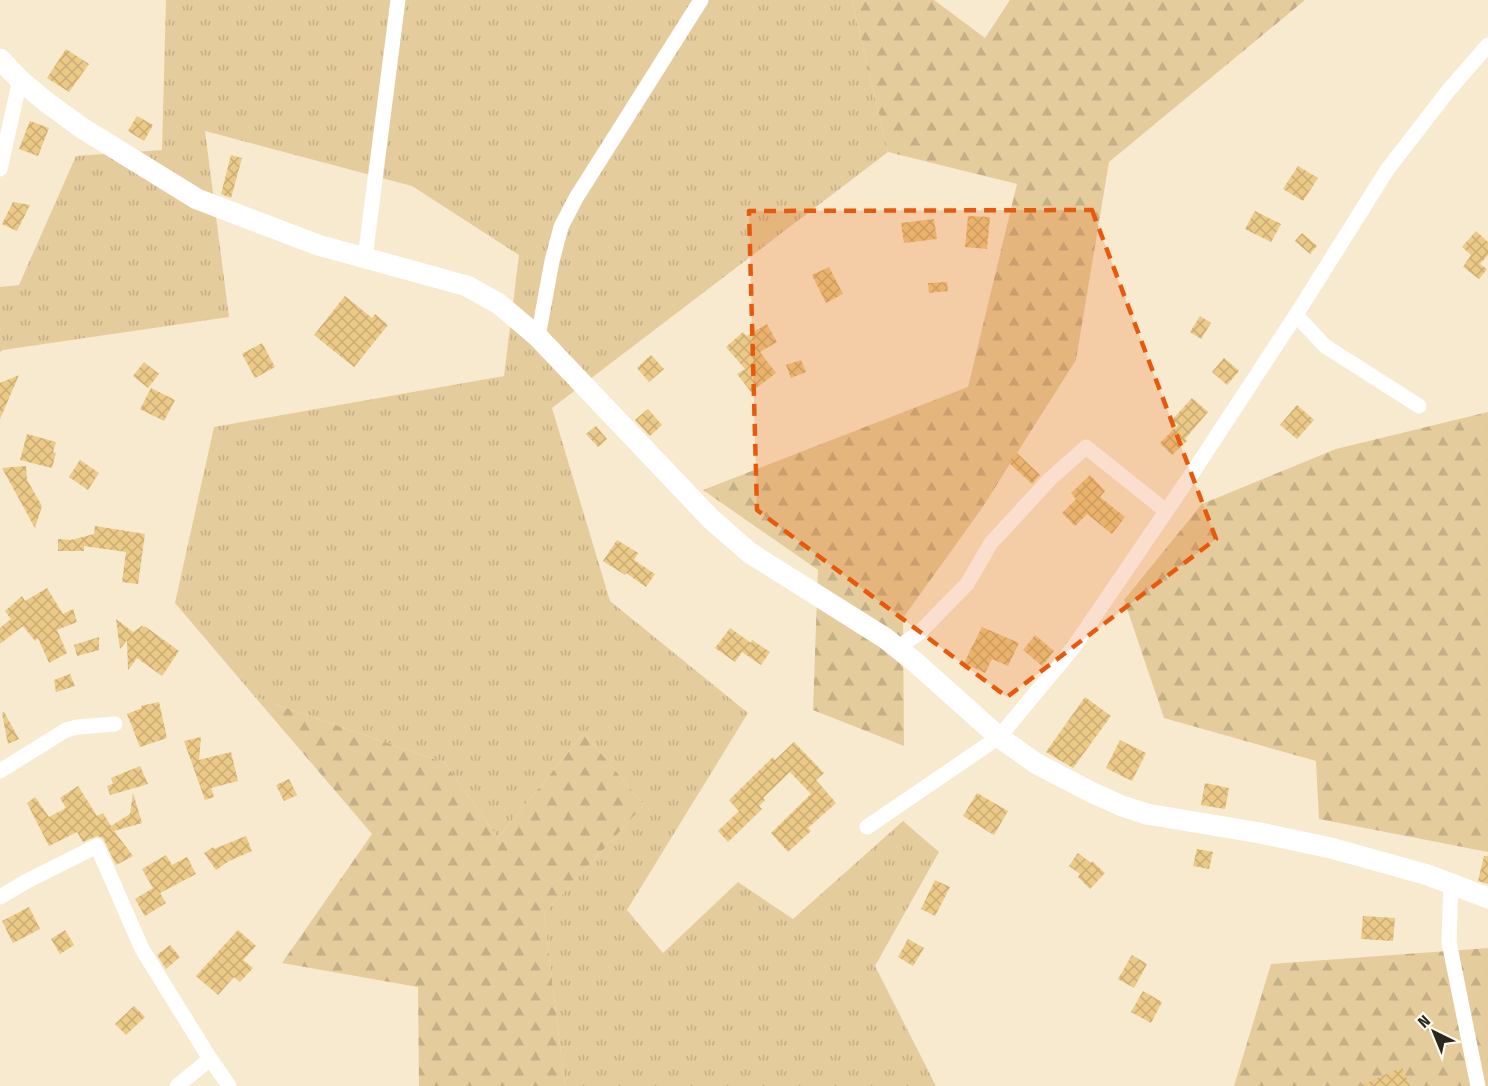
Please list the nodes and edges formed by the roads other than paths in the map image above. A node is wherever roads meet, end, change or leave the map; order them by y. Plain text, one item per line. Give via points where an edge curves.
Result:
1 (398, 0) edge
2 (701, 0) edge
3 (1488, 45) edge
4 (0, 59) edge
5 (20, 80) junction
6 (0, 169) edge
7 (365, 258) junction
8 (1296, 315) junction
9 (538, 337) junction
10 (1419, 406) dead end
11 (1166, 511) junction
12 (897, 648) junction
13 (115, 724) dead end
14 (999, 737) junction
15 (0, 771) edge
16 (867, 827) dead end
17 (1451, 883) junction
18 (0, 897) edge
19 (1488, 898) edge
20 (210, 1059) junction
21 (177, 1086) edge
22 (229, 1086) edge
23 (1478, 1086) edge

1 - 7 street
2 - 9 street via 561,228
3 - 8 street via 1387,170
4 - 5 street
5 - 6 street
5 - 7 street via 82,128 197,199 318,245
7 - 9 street via 467,286 499,304
8 - 10 street via 1325,346
8 - 11 street
9 - 12 street via 719,526 750,553
11 - 12 street via 1086,447 1050,479 991,543 967,584 920,633
11 - 14 street via 1073,648
12 - 14 street
13 - 15 street via 66,730
14 - 16 street
14 - 17 street via 1037,764 1122,806 1331,848
17 - 19 street
17 - 23 street via 1449,942
18 - 20 street via 97,846 142,949
20 - 21 street
20 - 22 street

